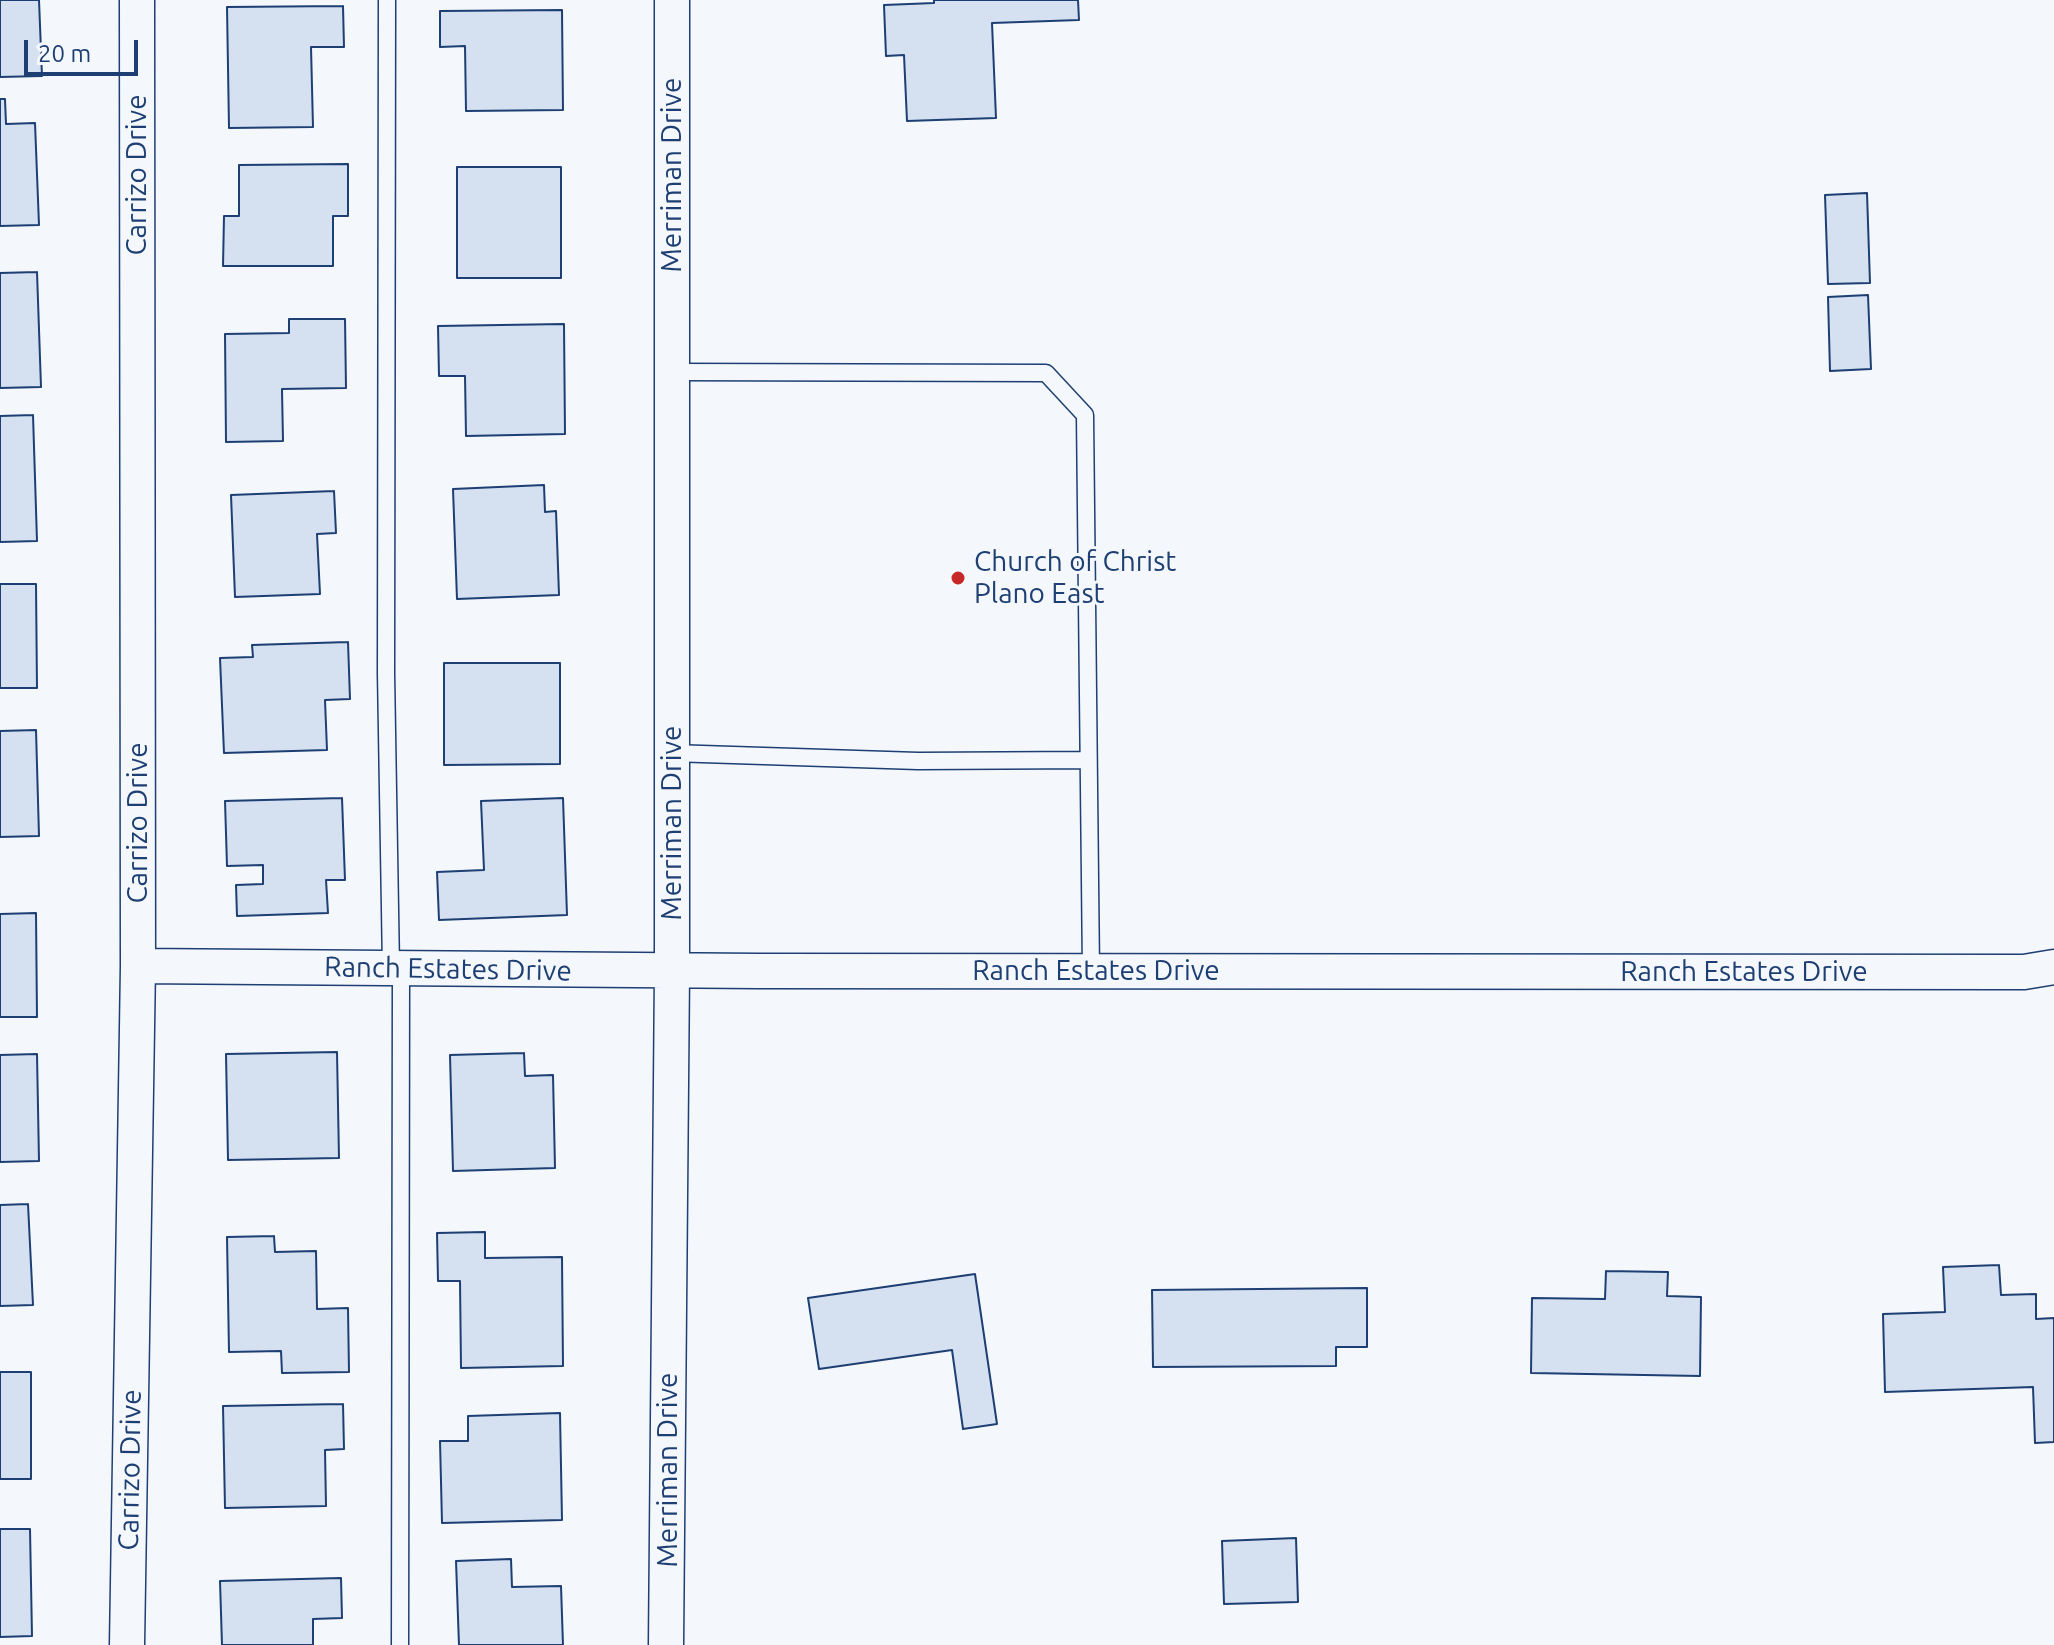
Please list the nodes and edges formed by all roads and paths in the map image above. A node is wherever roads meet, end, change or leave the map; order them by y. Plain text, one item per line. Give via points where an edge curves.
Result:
1 (137, 0) edge
2 (387, 0) edge
3 (672, 0) edge
4 (672, 372) junction
5 (671, 753) junction
6 (1088, 760) junction
7 (138, 966) junction
8 (2054, 967) edge
9 (396, 968) junction
10 (672, 971) junction
11 (1091, 972) junction
12 (127, 1645) edge
13 (400, 1645) edge
14 (666, 1645) edge

1 - 7 street, Carrizo Drive
2 - 9 lane via 386,673
3 - 4 street, Merriman Drive
4 - 5 street, Merriman Drive
4 - 6 lane via 1046,373 1085,415
5 - 6 lane
5 - 10 street, Merriman Drive
6 - 11 lane
7 - 9 street, Ranch Estates Drive
7 - 12 street, Carrizo Drive
8 - 11 street, Ranch Estates Drive via 2024,972
9 - 10 street, Ranch Estates Drive
9 - 13 lane
10 - 11 street, Ranch Estates Drive
10 - 14 street, Merriman Drive

